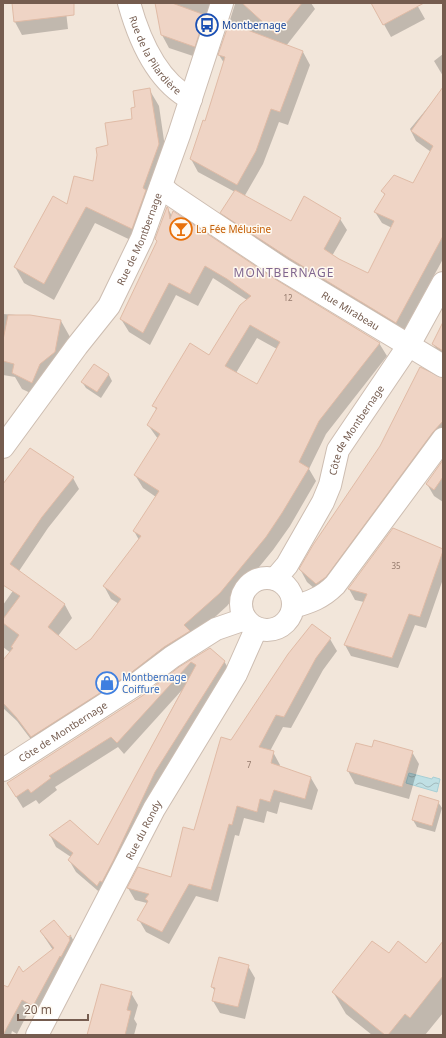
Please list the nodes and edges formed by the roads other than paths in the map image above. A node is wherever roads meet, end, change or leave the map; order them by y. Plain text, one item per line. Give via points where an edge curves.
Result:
1 (129, 3) edge
2 (222, 3) edge
3 (191, 99) junction
4 (161, 186) junction
5 (443, 283) edge
6 (410, 345) junction
7 (443, 366) edge
8 (10, 425) edge
9 (443, 439) edge
10 (3, 447) edge
11 (275, 579) junction
12 (293, 607) junction
13 (250, 624) junction
14 (3, 770) edge
15 (37, 1035) edge

1 - 3 street, Rue de la Pilardière via 132,16 156,66 173,88
2 - 3 street, Rue de Montbernage
3 - 4 street, Rue de Montbernage
4 - 6 street, Rue Mirabeau via 282,269
4 - 8 street, Rue de Montbernage via 142,238 109,306
5 - 6 street, Côte de Montbernage
6 - 7 street, Rue Mirabeau
6 - 11 street, Côte de Montbernage via 338,450 330,485 323,502 287,565
8 - 10 street, Rue de Montbernage
9 - 12 street via 335,585 326,595 315,601
11 - 12 street via 290,593
11 - 13 street via 259,579 246,589 240,603
12 - 13 street via 289,619 280,627 264,631
13 - 14 street, Côte de Montbernage via 216,629
13 - 15 street, Rue du Rondy via 236,674 154,809

